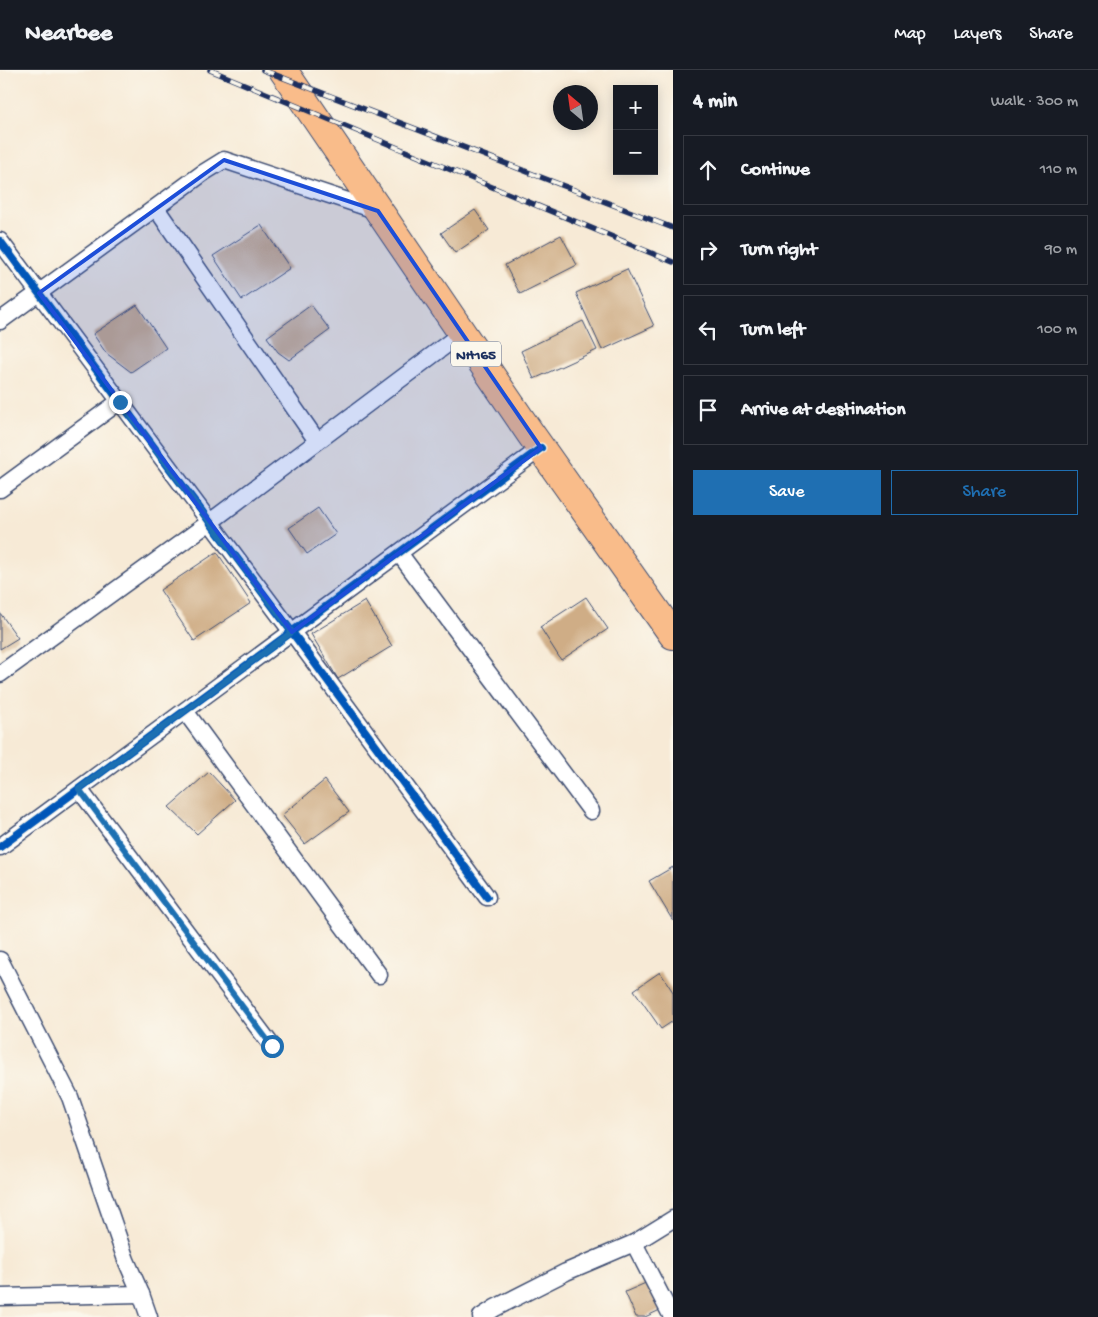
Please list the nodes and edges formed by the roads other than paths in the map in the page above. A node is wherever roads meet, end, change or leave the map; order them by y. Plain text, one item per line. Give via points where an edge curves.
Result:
1 (283, 70) edge
2 (156, 208) junction
3 (378, 211) junction
4 (0, 241) edge
5 (39, 293) junction
6 (0, 321) edge
7 (462, 332) junction
8 (120, 402) junction
9 (317, 441) junction
10 (541, 448) junction
11 (0, 489) edge
12 (210, 522) junction
13 (399, 553) junction
14 (292, 632) junction
15 (673, 635) edge
16 (0, 674) edge
17 (185, 711) junction
18 (79, 789) junction
19 (591, 811) dead end
20 (0, 847) edge
21 (487, 897) dead end
22 (0, 960) edge
23 (380, 975) dead end
24 (272, 1046) dead end
25 (673, 1219) edge
26 (634, 1243) junction
27 (141, 1294) junction
28 (0, 1297) edge
29 (149, 1317) edge
30 (481, 1317) edge
31 (672, 1317) edge

1 - 3 highway, NH165
2 - 3 street via 224,160
2 - 5 street
2 - 9 street
3 - 7 highway, NH165
4 - 5 street
5 - 6 street
5 - 8 street
7 - 9 street
7 - 10 highway, NH165
8 - 11 street
8 - 12 street
9 - 12 street
10 - 13 street
10 - 15 highway, NH165
12 - 14 street
12 - 16 street
13 - 14 street
13 - 19 street
14 - 17 street
14 - 21 street
17 - 18 street
17 - 23 street
18 - 20 street
18 - 24 street
22 - 27 street via 70,1097 126,1260
25 - 26 street
26 - 30 street via 566,1272
26 - 31 street
27 - 28 street
27 - 29 street

